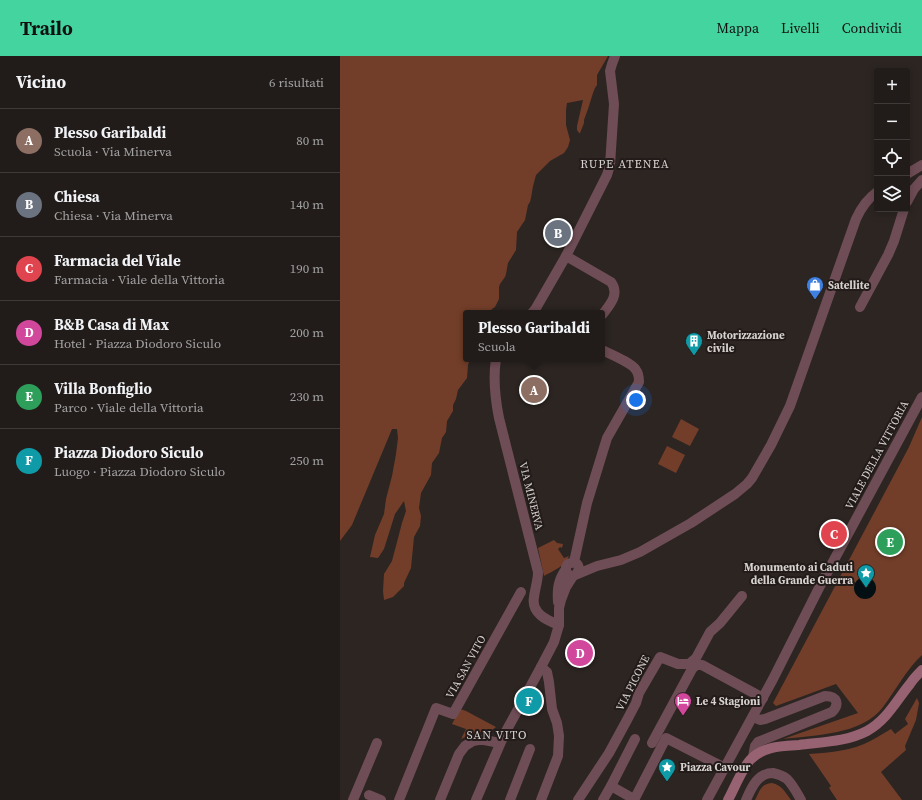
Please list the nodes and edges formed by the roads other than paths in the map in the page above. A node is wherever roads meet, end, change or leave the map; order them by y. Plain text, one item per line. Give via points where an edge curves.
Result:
1 (615, 56) edge
2 (922, 165) edge
3 (910, 172) edge
4 (922, 180) edge
5 (874, 194) edge
6 (910, 196) edge
7 (903, 212) edge
8 (566, 256) junction
9 (860, 307) dead end
10 (534, 310) edge
11 (605, 310) edge
12 (605, 352) edge
13 (496, 362) edge
14 (922, 397) edge
15 (575, 562) junction
16 (597, 566) junction
17 (572, 573) junction
18 (522, 592) dead end
19 (742, 596) dead end
20 (559, 625) junction
21 (541, 667) junction
22 (922, 670) edge
23 (763, 698) junction
24 (753, 717) junction
25 (502, 739) junction
26 (635, 739) dead end
27 (377, 743) dead end
28 (652, 743) dead end
29 (530, 749) dead end
30 (753, 757) junction
31 (725, 768) junction
32 (610, 786) junction
33 (368, 795) dead end
34 (354, 800) edge
35 (381, 800) edge
36 (399, 800) edge
37 (440, 800) edge
38 (476, 800) edge
39 (510, 800) edge
40 (541, 800) edge
41 (578, 800) edge
42 (604, 800) edge
43 (634, 800) edge
44 (707, 800) edge
45 (728, 800) edge
46 (746, 800) edge
47 (801, 800) edge

1 - 8 street via 610,71 614,104 610,165
2 - 3 street
4 - 6 street
5 - 16 street via 865,203 856,219 790,406 752,478 735,494 640,552
7 - 9 street via 888,255
8 - 10 street
8 - 11 street via 611,282 614,297
12 - 15 street via 633,366 638,372 639,382 607,438 587,503
13 - 20 street, VIA MINERVA via 498,418 538,572 534,605 542,617
14 - 23 street, VIALE DELLA VITTORIA
15 - 16 street
15 - 17 street via 568,564
16 - 17 street
17 - 20 street via 559,608
18 - 36 street, VIA SAN VITO via 453,714 436,708
19 - 41 street, VIA PICONE via 710,632 696,658 689,664 678,664 660,656 627,720
20 - 21 street via 554,642
21 - 25 street
21 - 40 street via 547,672 559,736 558,756
22 - 30 main road via 885,717 856,737 772,747
23 - 24 street, VIALE DELLA VITTORIA
23 - 28 street via 702,665 696,665
24 - 30 street via 765,719 825,696 834,698 836,702 832,712 758,742
24 - 31 street, VIALE DELLA VITTORIA
25 - 37 street via 478,740 465,746 459,754
25 - 38 street
26 - 32 street
27 - 34 street
29 - 39 street
30 - 45 main road via 746,764
31 - 43 street via 666,738
31 - 44 street, VIALE DELLA VITTORIA
32 - 42 street
32 - 43 street
33 - 35 street
46 - 47 street via 758,779 770,773 786,778

